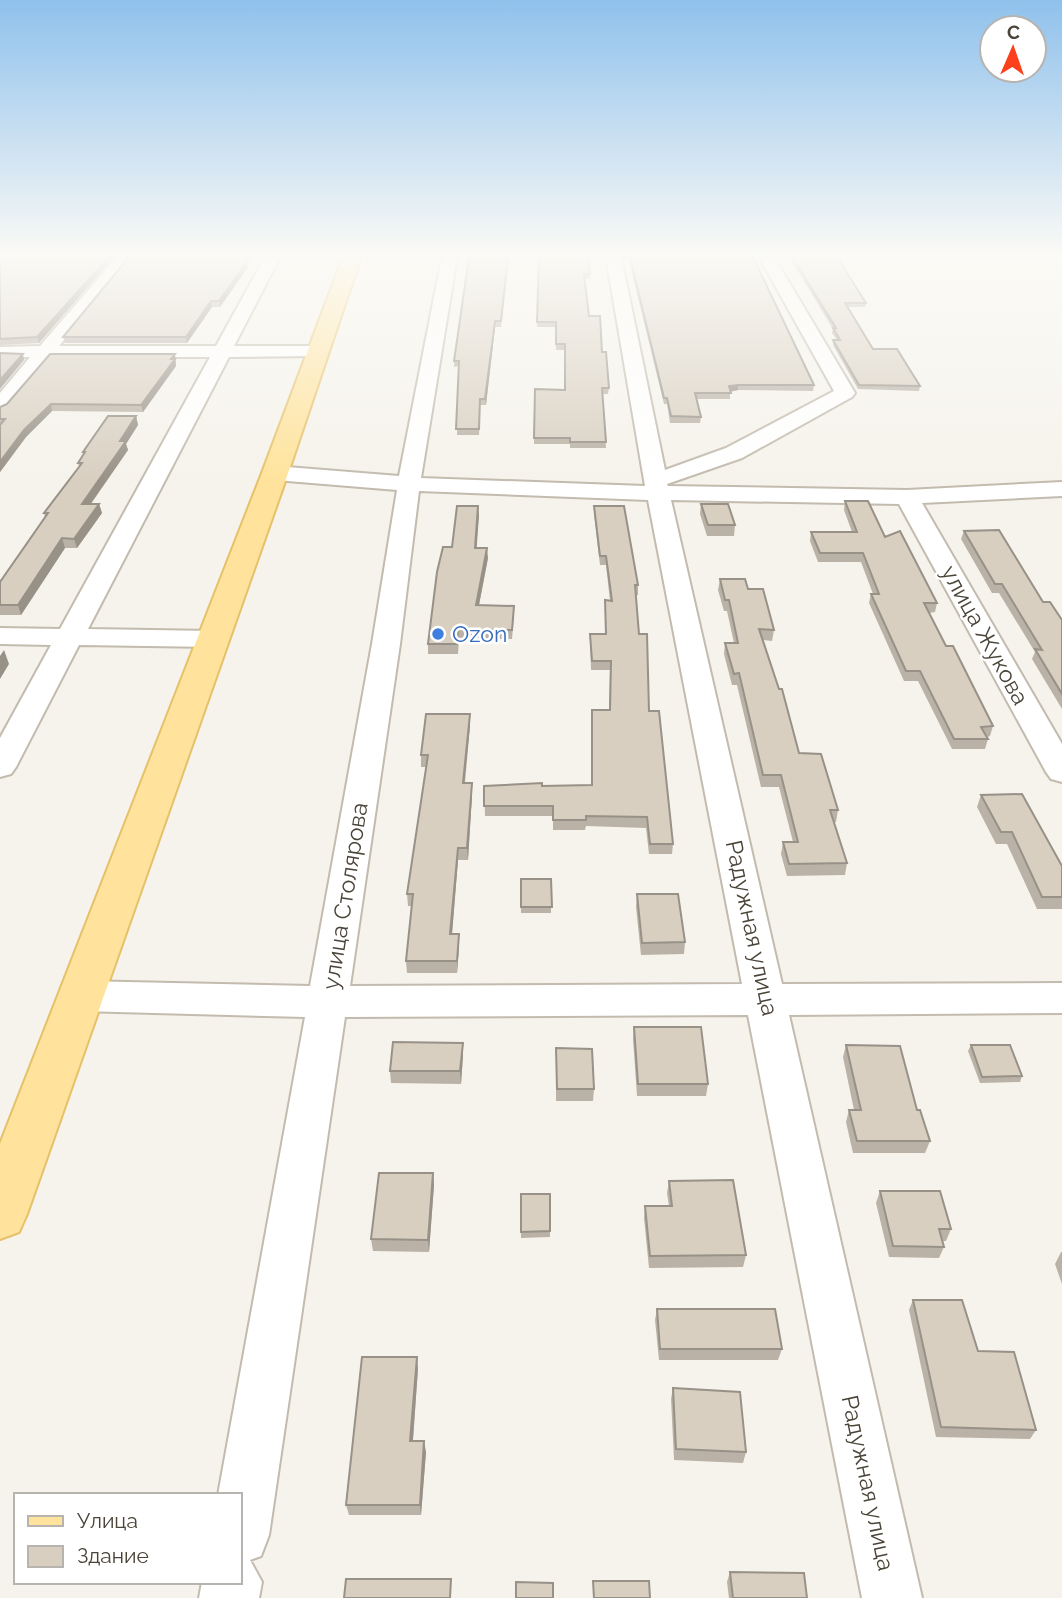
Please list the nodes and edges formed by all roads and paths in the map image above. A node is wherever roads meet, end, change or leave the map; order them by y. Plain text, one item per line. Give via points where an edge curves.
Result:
1 (61, 332) edge
2 (234, 332) edge
3 (326, 332) edge
4 (437, 332) edge
5 (627, 332) edge
6 (809, 332) edge
7 (319, 351) junction
8 (0, 352) edge
9 (44, 352) junction
10 (223, 352) junction
11 (0, 405) edge
12 (275, 473) junction
13 (409, 484) junction
14 (657, 486) junction
15 (1062, 489) edge
16 (907, 497) junction
17 (0, 636) edge
18 (68, 637) junction
19 (214, 639) junction
20 (0, 766) edge
21 (1062, 772) edge
22 (80, 996) junction
23 (1062, 998) edge
24 (767, 999) junction
25 (327, 1002) junction
26 (0, 1214) edge
27 (242, 1523) edge
28 (892, 1598) edge

1 - 9 street
2 - 10 street
3 - 7 main road
4 - 13 street, улица Столярова
5 - 14 street, Радужная улица
6 - 14 street via 845,393 734,453
7 - 10 street
7 - 12 main road
8 - 9 street
9 - 10 street
9 - 11 street
10 - 18 street
12 - 13 street
12 - 19 main road
13 - 14 street
13 - 25 street, улица Столярова
14 - 16 street
14 - 24 street, Радужная улица
15 - 16 street
16 - 21 street, улица Жукова
17 - 18 street
18 - 19 street
18 - 20 street
19 - 22 main road
22 - 25 street
22 - 26 main road
23 - 24 street
24 - 25 street
24 - 28 street, Радужная улица
25 - 27 street, улица Столярова

